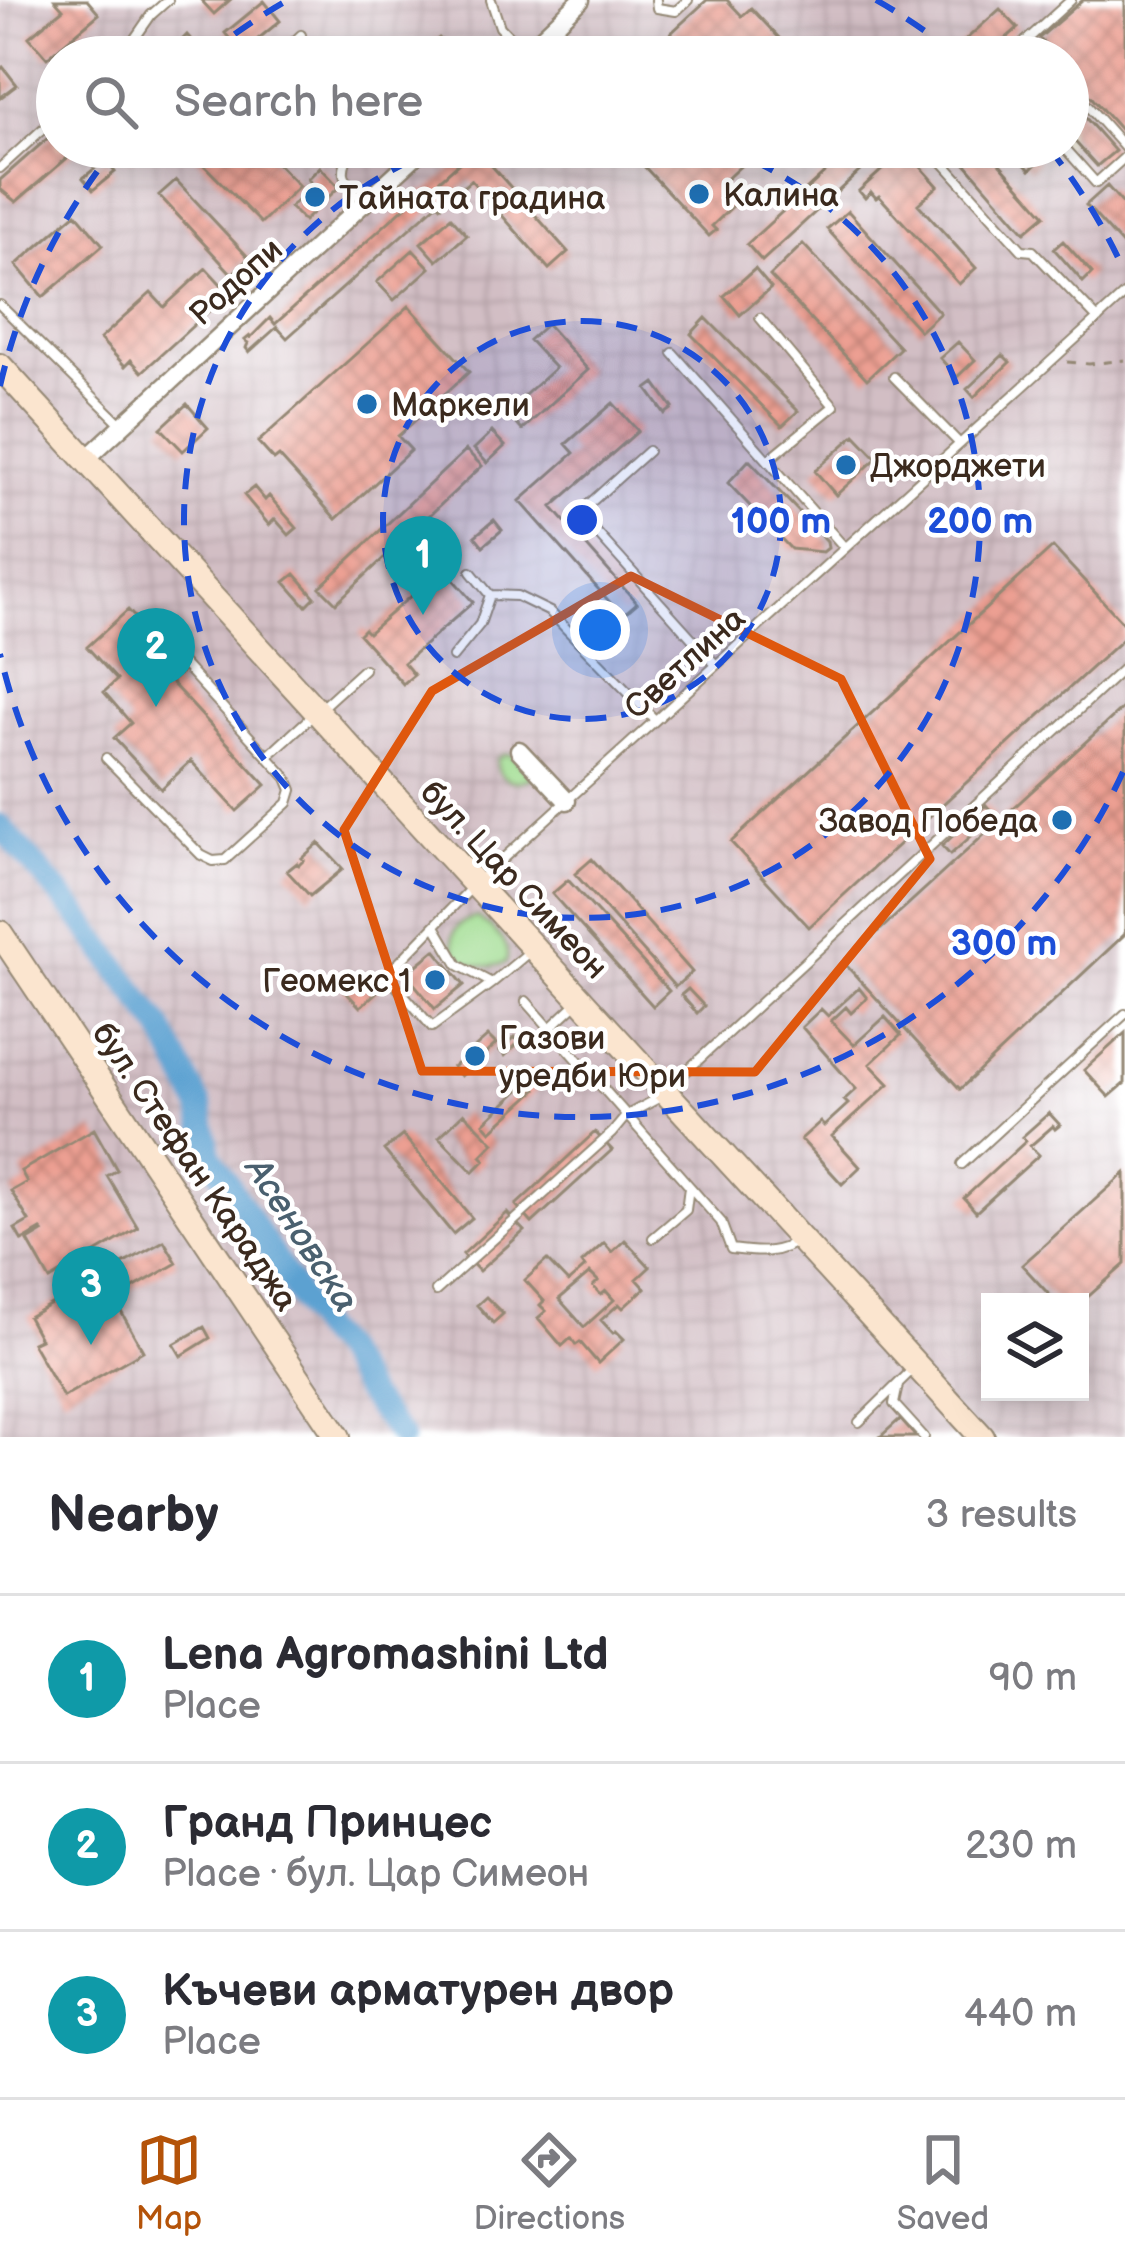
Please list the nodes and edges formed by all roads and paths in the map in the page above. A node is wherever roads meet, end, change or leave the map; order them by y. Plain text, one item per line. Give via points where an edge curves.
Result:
1 (168, 0) edge
2 (491, 0) edge
3 (581, 0) edge
4 (656, 0) edge
5 (688, 0) edge
6 (1071, 0) edge
7 (136, 36) edge
8 (507, 36) edge
9 (543, 36) edge
10 (1031, 36) edge
11 (1089, 108) edge
12 (36, 135) edge
13 (1125, 148) edge
14 (1123, 163) edge
15 (0, 168) edge
16 (344, 168) edge
17 (403, 168) edge
18 (948, 168) edge
19 (1083, 168) edge
20 (365, 204) junction
21 (1125, 294) edge
22 (0, 305) edge
23 (760, 318) dead end
24 (1098, 319) junction
25 (673, 352) dead end
26 (1125, 360) edge
27 (1052, 361) junction
28 (0, 366) edge
29 (894, 377) dead end
30 (121, 424) junction
31 (960, 444) junction
32 (648, 451) dead end
33 (85, 460) junction
34 (768, 460) junction
35 (845, 548) junction
36 (471, 572) dead end
37 (490, 596) junction
38 (144, 621) dead end
39 (453, 657) dead end
40 (716, 665) junction
41 (1125, 667) edge
42 (364, 669) dead end
43 (317, 712) junction
44 (655, 720) junction
45 (519, 750) dead end
46 (268, 755) junction
47 (106, 758) dead end
48 (567, 801) junction
49 (475, 884) junction
50 (435, 926) junction
51 (0, 932) edge
52 (534, 948) junction
53 (492, 983) junction
54 (581, 999) junction
55 (526, 1001) dead end
56 (1125, 1014) edge
57 (550, 1028) junction
58 (665, 1091) junction
59 (627, 1115) junction
60 (962, 1163) dead end
61 (689, 1186) junction
62 (653, 1238) dead end
63 (800, 1238) junction
64 (436, 1291) dead end
65 (916, 1365) junction
66 (898, 1384) junction
67 (859, 1422) dead end
68 (332, 1435) edge
69 (924, 1437) edge
70 (982, 1437) edge

1 - 7 lane
2 - 8 lane
3 - 9 street
4 - 5 lane via 657,8 676,11
6 - 10 lane
11 - 13 lane
12 - 15 lane
14 - 19 lane via 1096,183
16 - 20 lane
17 - 20 street, Родопи
18 - 24 lane
20 - 30 street, Родопи
21 - 24 lane, Светлина
22 - 30 lane
23 - 34 lane via 833,406
24 - 27 lane, Светлина
25 - 34 lane
26 - 27 path
27 - 31 lane, Светлина
28 - 33 main road, бул. Цар Симеон
29 - 31 lane
30 - 33 street, Родопи
31 - 35 lane, Светлина
32 - 40 lane via 579,513
33 - 43 main road, бул. Цар Симеон
34 - 35 lane
35 - 40 lane, Светлина
36 - 37 lane
37 - 39 lane
37 - 44 lane via 517,596 550,612
38 - 46 lane
40 - 44 lane, Светлина
41 - 58 lane
42 - 43 lane
43 - 46 lane
43 - 49 main road, бул. Цар Симеон
44 - 48 lane, Светлина
45 - 48 street
46 - 47 lane via 287,778 288,803 225,860 213,861
48 - 49 lane, Светлина
49 - 50 lane, Светлина
49 - 52 main road, бул. Цар Симеон
50 - 53 lane via 458,965
50 - 53 lane, Светлина via 387,975 432,1027
51 - 68 main road, бул. Стефан Караджа
52 - 53 lane
52 - 54 main road, бул. Цар Симеон
54 - 57 lane
54 - 58 main road, бул. Цар Симеон
55 - 57 lane
56 - 60 lane
57 - 59 lane
58 - 59 lane
58 - 63 main road, бул. Цар Симеон
59 - 61 lane
59 - 64 lane
61 - 62 lane via 686,1210
61 - 63 lane via 721,1222 731,1249 773,1251
63 - 65 main road, бул. Цар Симеон
65 - 66 lane
65 - 70 main road, бул. Цар Симеон
66 - 67 lane
66 - 69 lane via 893,1404

